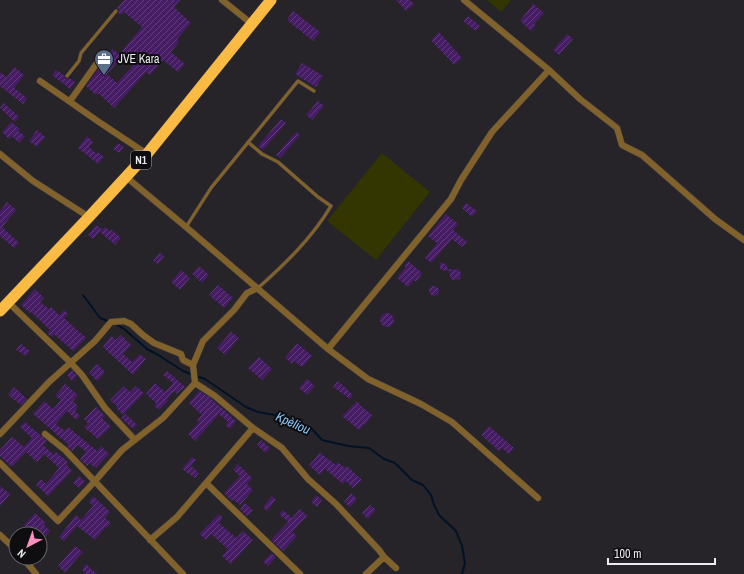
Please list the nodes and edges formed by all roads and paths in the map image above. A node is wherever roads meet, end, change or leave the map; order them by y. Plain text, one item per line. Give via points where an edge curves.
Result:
1 (222, 0) edge
2 (271, 0) edge
3 (464, 0) edge
4 (116, 11) dead end
5 (252, 24) junction
6 (97, 63) dead end
7 (549, 70) junction
8 (67, 76) dead end
9 (40, 80) dead end
10 (314, 91) dead end
11 (70, 101) junction
12 (248, 142) junction
13 (0, 154) edge
14 (147, 154) junction
15 (125, 176) junction
16 (89, 217) junction
17 (186, 227) junction
18 (744, 240) edge
19 (258, 288) junction
20 (9, 303) junction
21 (0, 311) edge
22 (328, 349) junction
23 (70, 362) junction
24 (194, 367) junction
25 (195, 381) junction
26 (253, 428) junction
27 (0, 434) edge
28 (45, 434) dead end
29 (135, 440) junction
30 (0, 463) edge
31 (96, 481) junction
32 (206, 483) junction
33 (538, 498) dead end
34 (0, 535) edge
35 (150, 540) junction
36 (8, 542) edge
37 (384, 557) junction
38 (30, 566) edge
39 (396, 568) dead end
40 (36, 574) edge
41 (183, 574) edge
42 (300, 574) edge
43 (366, 574) edge

1 - 5 street
2 - 5 highway, N1
3 - 7 street
4 - 8 lane via 81,53 80,61
5 - 14 highway, N1
6 - 11 street
7 - 18 street via 617,128 622,145 642,155 715,219
7 - 22 street via 492,132 451,199
9 - 11 street
10 - 12 lane via 298,81
11 - 14 street
12 - 17 lane via 211,188
12 - 19 lane via 262,154 278,162 331,206 290,259
13 - 16 street via 33,181
14 - 15 highway, N1
15 - 16 highway, N1
15 - 17 street
16 - 20 highway, N1
17 - 19 street
19 - 22 street
19 - 24 street via 247,293 203,341
20 - 21 highway, N1
20 - 23 street
22 - 33 street via 368,379 452,422
23 - 24 street via 95,341 111,322 124,321 154,343 181,354 183,360
23 - 27 street
23 - 29 street via 105,408
24 - 25 street
25 - 26 street
25 - 29 street via 163,418
26 - 32 street
26 - 37 street via 282,448 308,479 336,504
28 - 31 street
29 - 31 street via 122,450
30 - 31 street via 58,521
31 - 35 street
32 - 35 street via 177,517
32 - 42 street
34 - 36 street
35 - 41 street
37 - 39 street
37 - 43 street
38 - 40 street

